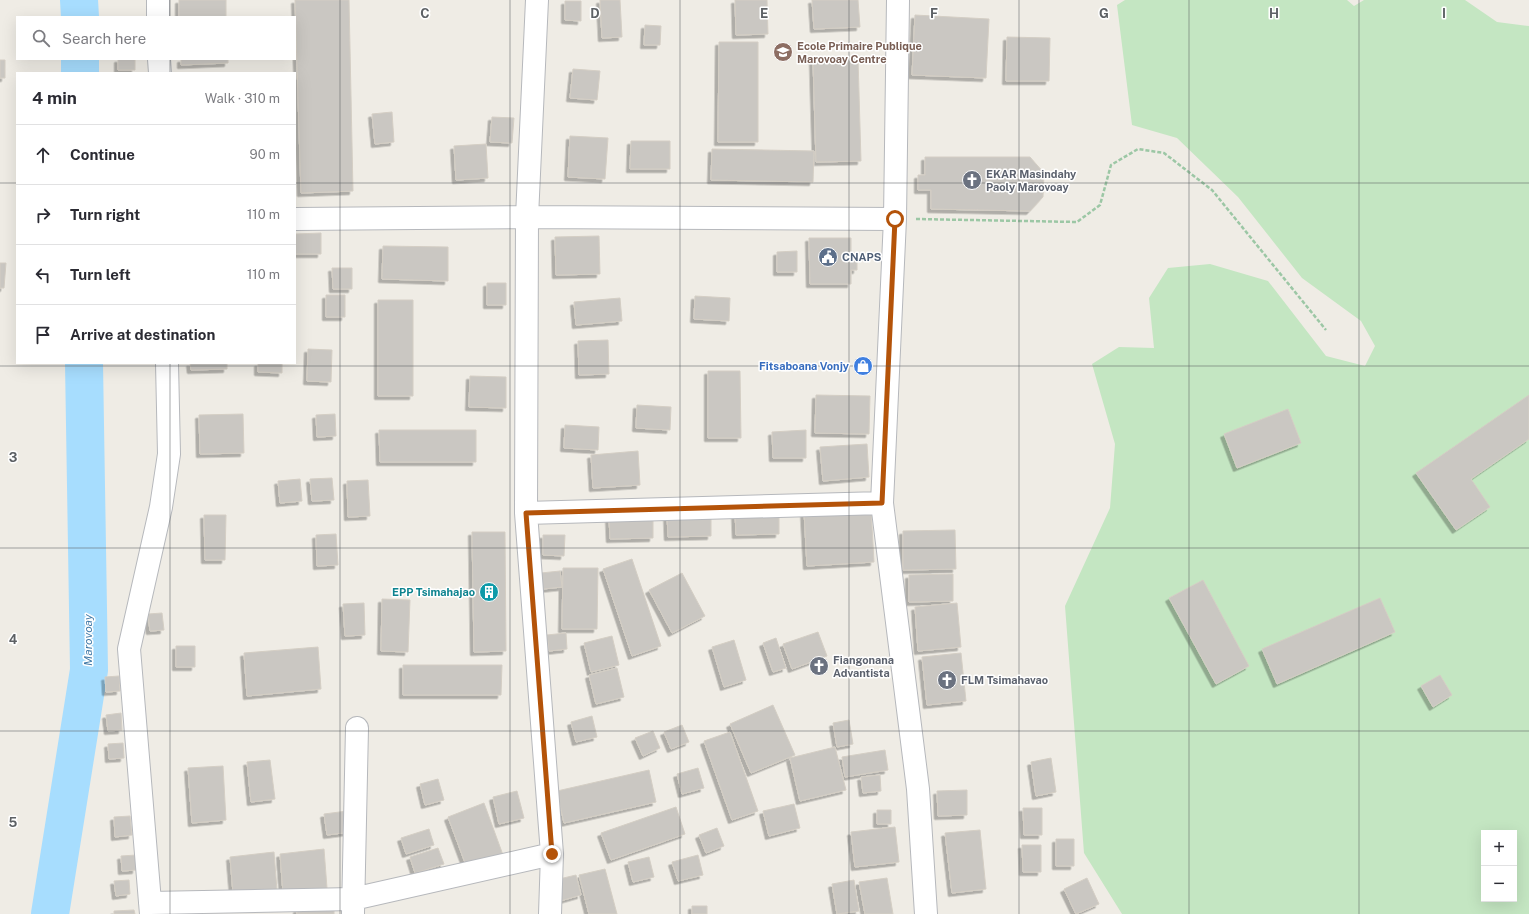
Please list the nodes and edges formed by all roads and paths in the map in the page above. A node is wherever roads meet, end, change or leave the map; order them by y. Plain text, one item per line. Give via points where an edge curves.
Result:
1 (158, 0) edge
2 (537, 0) edge
3 (898, 0) edge
4 (158, 16) edge
5 (159, 60) edge
6 (160, 72) edge
7 (527, 217) junction
8 (296, 219) edge
9 (895, 219) junction
10 (1326, 330) dead end
11 (167, 364) edge
12 (882, 503) junction
13 (526, 513) junction
14 (357, 728) dead end
15 (552, 854) junction
16 (353, 907) edge
17 (151, 909) edge
18 (550, 914) edge
19 (926, 914) edge

1 - 4 street
2 - 7 street
3 - 9 street
5 - 6 street
7 - 8 street
7 - 9 street
7 - 13 street
9 - 10 path via 1077,222 1100,206 1111,165 1138,150 1164,153 1212,190
9 - 12 street
11 - 17 street via 169,454 129,649
12 - 13 street
12 - 19 street via 918,789
13 - 15 street
14 - 16 street
15 - 16 street
15 - 18 street
16 - 17 street

